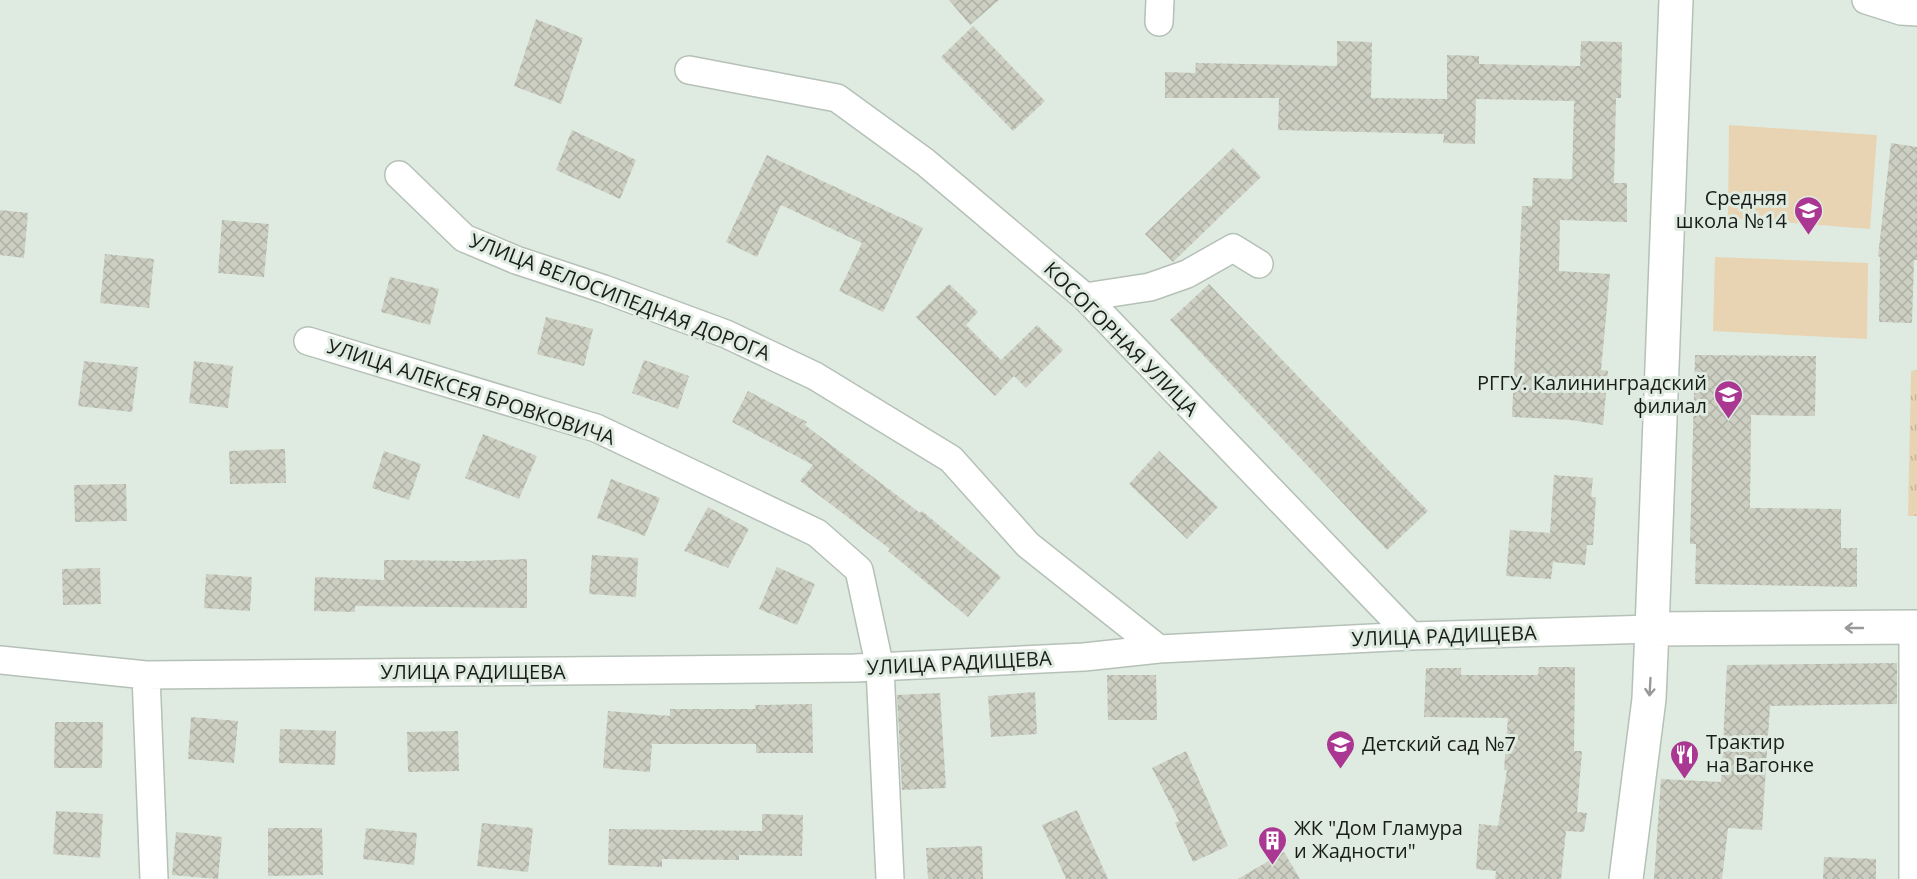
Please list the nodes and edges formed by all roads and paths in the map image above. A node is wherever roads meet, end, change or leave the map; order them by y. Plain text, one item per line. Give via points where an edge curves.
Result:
1 (1676, 0) edge
2 (1866, 0) edge
3 (1917, 12) edge
4 (689, 70) dead end
5 (399, 175) dead end
6 (1259, 264) dead end
7 (1085, 297) junction
8 (308, 341) dead end
9 (1915, 627) edge
10 (1653, 629) junction
11 (1411, 636) junction
12 (1159, 649) junction
13 (0, 660) edge
14 (880, 668) junction
15 (146, 675) junction
16 (154, 879) edge
17 (890, 879) edge
18 (1626, 879) edge
19 (1912, 879) edge

1 - 10 main road
2 - 3 street
4 - 7 street, КОСОГОРНАЯ УЛИЦА via 837,98 924,162
5 - 12 street, УЛИЦА ВЕЛОСИПЕДНАЯ ДОРОГА via 464,238 726,334 815,376 951,459 1028,545
6 - 7 street via 1233,248 1187,274 1150,287
7 - 11 street, КОСОГОРНАЯ УЛИЦА
8 - 14 street, УЛИЦА АЛЕКСЕЯ БРОВКОВИЧА via 596,428 817,533 859,570
9 -> 10 main road, УЛИЦА РАДИЩЕВА
9 - 19 street
10 - 11 street, УЛИЦА РАДИЩЕВА
10 -> 18 main road via 1649,699
11 - 12 street, УЛИЦА РАДИЩЕВА
12 - 14 street, УЛИЦА РАДИЩЕВА
13 - 15 street, УЛИЦА РАДИЩЕВА
14 - 15 street, УЛИЦА РАДИЩЕВА
14 - 17 street, УЛИЦА АЛЕКСЕЯ БРОВКОВИЧА
15 - 16 street

